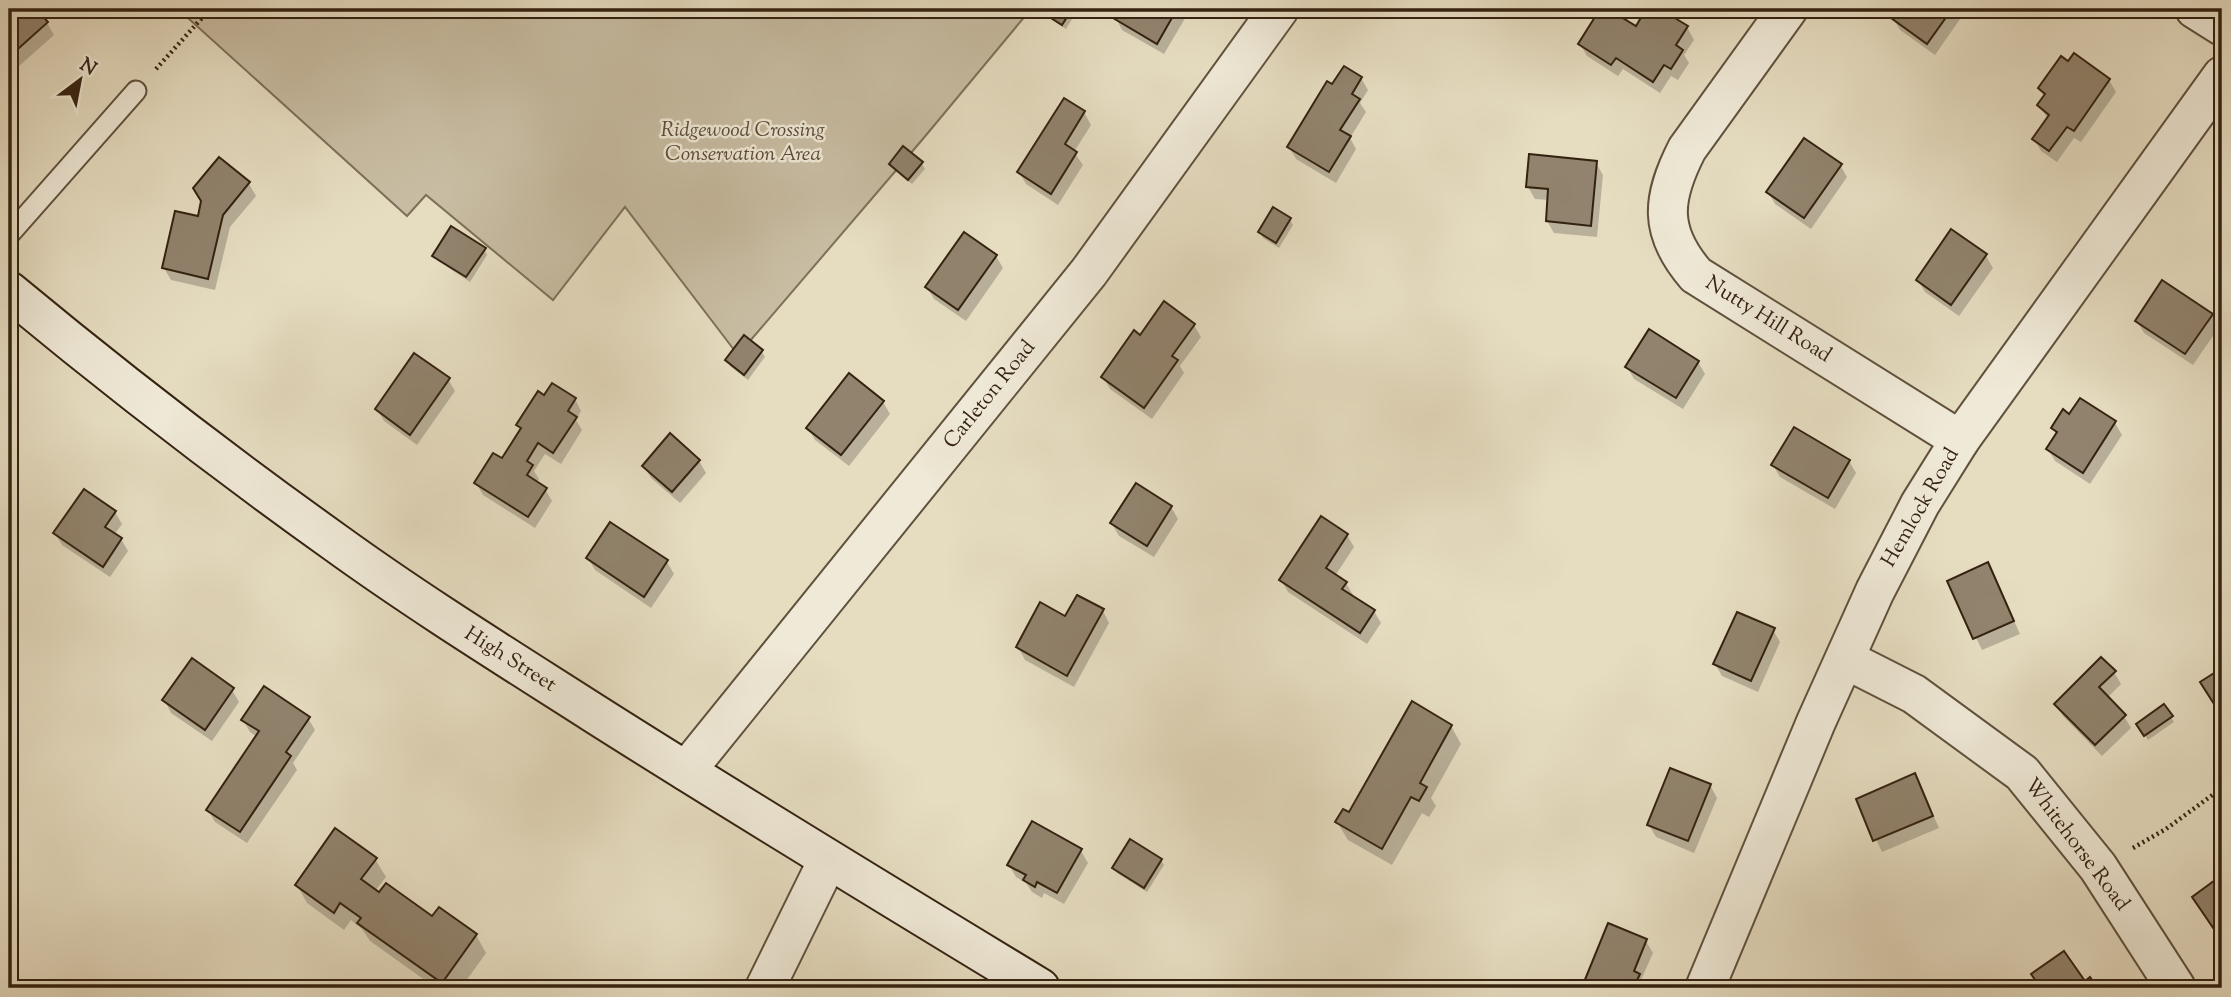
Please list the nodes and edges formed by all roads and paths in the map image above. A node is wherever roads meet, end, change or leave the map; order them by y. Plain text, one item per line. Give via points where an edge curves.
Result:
1 (210, 9) edge
2 (1279, 9) edge
3 (1787, 9) edge
4 (2195, 9) edge
5 (2222, 26) edge
6 (2222, 76) edge
7 (136, 90) joint
8 (9, 235) edge
9 (9, 291) edge
10 (1960, 440) junction
11 (1845, 659) junction
12 (686, 771) junction
13 (2222, 788) edge
14 (828, 860) junction
15 (2098, 867) junction
16 (765, 988) edge
17 (1040, 988) edge
18 (1705, 988) edge
19 (2176, 988) edge

1 - 7 path
2 - 12 street, Carleton Road via 1088,272
3 - 10 street, Nutty Hill Road via 1677,169 1670,191 1670,233 1696,275
4 - 5 street
6 - 10 street, Hemlock Road
7 - 8 lane
9 - 12 street, High Street via 108,373 337,545
10 - 11 street, Hemlock Road via 1920,504
11 - 15 street, Whitehorse Road via 1914,694 2022,773
11 - 18 street, Hemlock Road
12 - 14 street, High Street
13 - 15 path via 2166,829
14 - 16 street
14 - 17 street, High Street
15 - 19 street, Whitehorse Road

